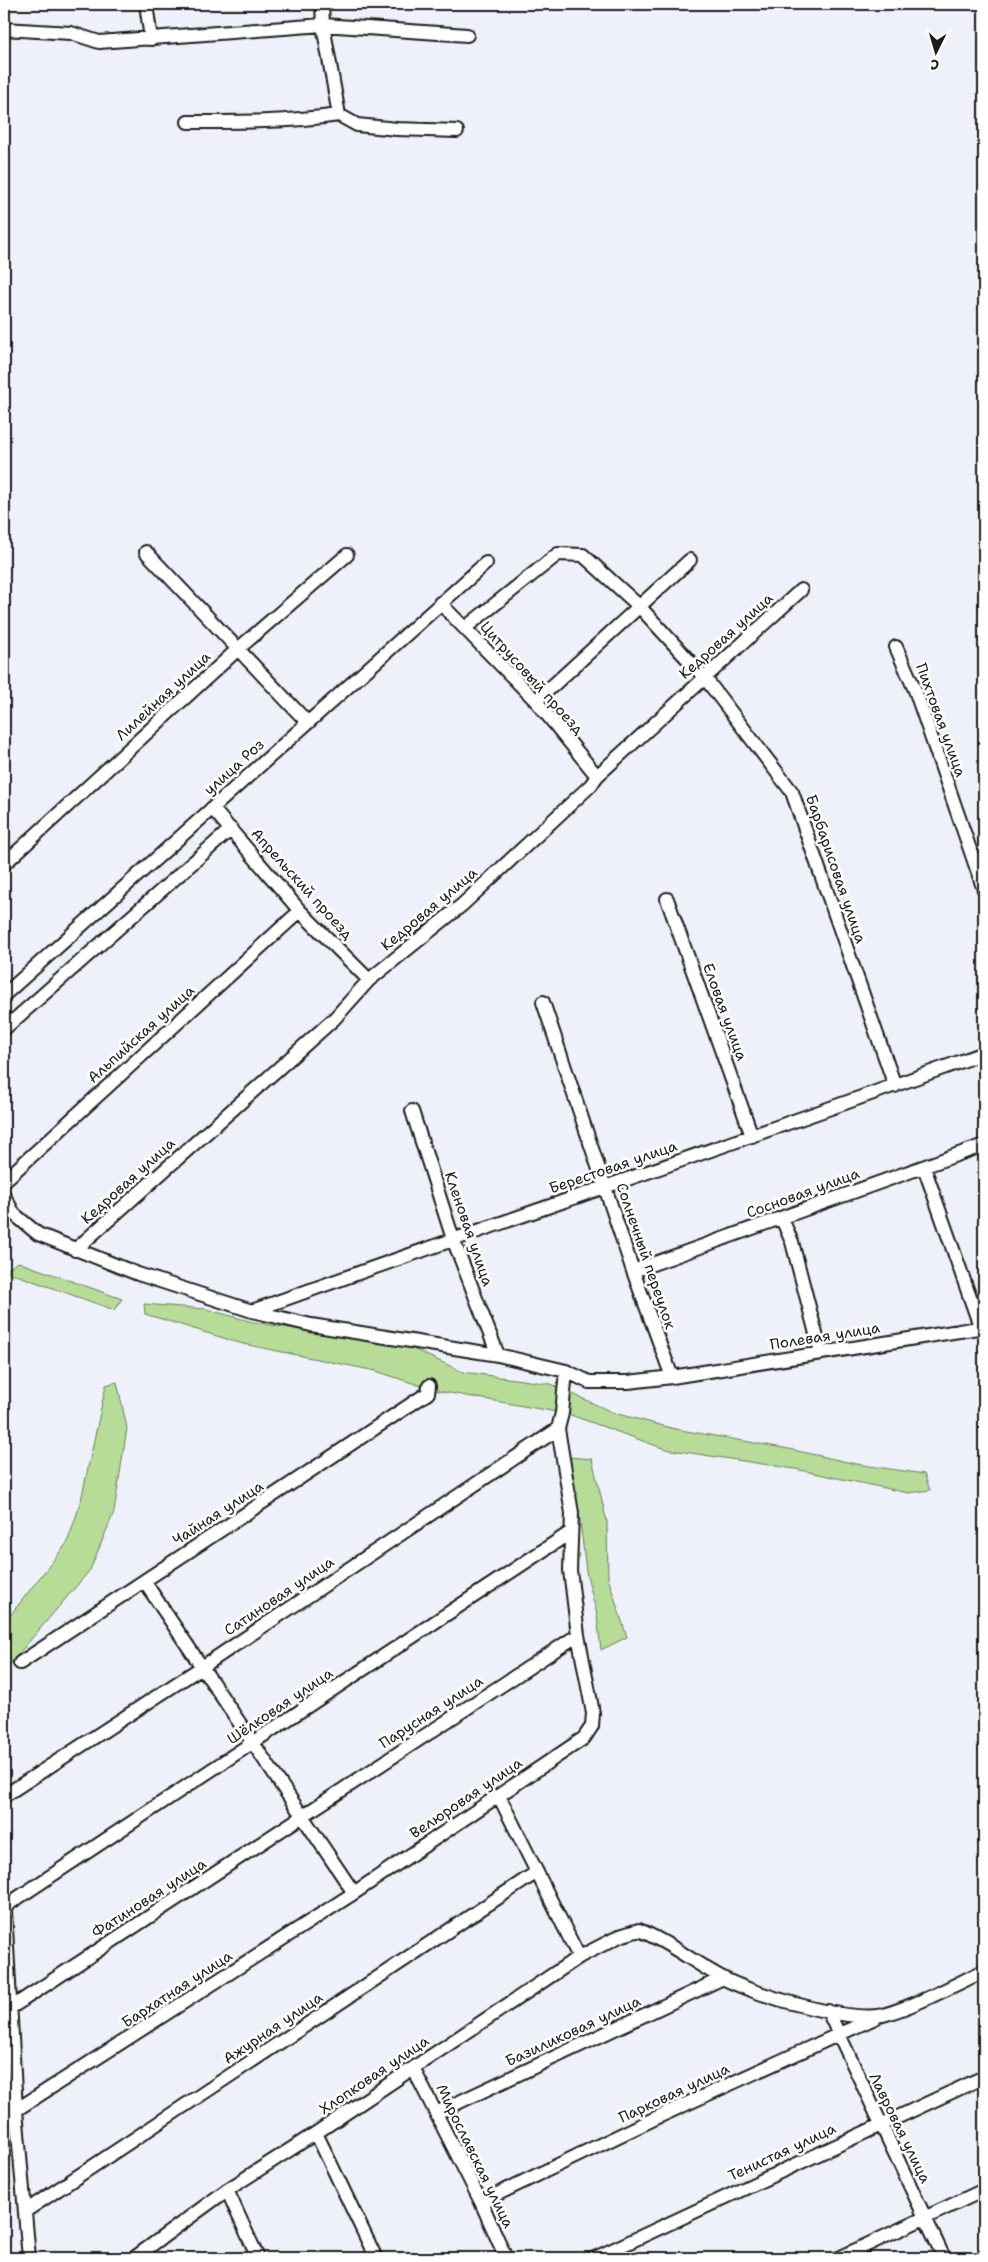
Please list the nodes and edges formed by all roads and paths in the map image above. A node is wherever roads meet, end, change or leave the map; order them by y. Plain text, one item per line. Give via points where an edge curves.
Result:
1 (146, 4) edge
2 (322, 4) edge
3 (323, 25) junction
4 (4, 29) edge
5 (467, 35) dead end
6 (151, 39) junction
7 (339, 115) junction
8 (188, 122) dead end
9 (457, 131) dead end
10 (146, 552) dead end
11 (347, 555) dead end
12 (690, 560) dead end
13 (486, 563) dead end
14 (801, 590) dead end
15 (440, 603) junction
16 (638, 606) junction
17 (465, 628) junction
18 (896, 647) dead end
19 (238, 649) junction
20 (705, 678) junction
21 (536, 702) junction
22 (308, 723) junction
23 (597, 776) junction
24 (212, 808) junction
25 (231, 829) junction
26 (4, 864) edge
27 (984, 890) edge
28 (666, 899) dead end
29 (300, 911) junction
30 (370, 980) junction
31 (4, 995) edge
32 (543, 1002) dead end
33 (4, 1029) edge
34 (984, 1053) edge
35 (895, 1086) junction
36 (412, 1112) dead end
37 (752, 1136) junction
38 (984, 1145) edge
39 (924, 1167) junction
40 (4, 1181) edge
41 (605, 1188) junction
42 (4, 1196) edge
43 (782, 1219) junction
44 (453, 1239) junction
45 (75, 1250) junction
46 (633, 1271) junction
47 (252, 1312) junction
48 (982, 1327) edge
49 (821, 1353) junction
50 (498, 1355) junction
51 (566, 1371) junction
52 (672, 1377) junction
53 (429, 1386) dead end
54 (558, 1429) junction
55 (571, 1532) junction
56 (144, 1580) junction
57 (578, 1635) junction
58 (20, 1663) dead end
59 (202, 1667) junction
60 (254, 1743) junction
61 (4, 1796) edge
62 (499, 1796) junction
63 (303, 1816) junction
64 (537, 1872) junction
65 (354, 1893) junction
66 (5, 1927) edge
67 (579, 1957) junction
68 (984, 1971) edge
69 (723, 1978) junction
70 (12, 2007) junction
71 (828, 2011) junction
72 (882, 2015) junction
73 (838, 2036) junction
74 (413, 2068) junction
75 (984, 2077) edge
76 (16, 2110) junction
77 (436, 2113) junction
78 (880, 2124) junction
79 (316, 2133) junction
80 (227, 2190) junction
81 (984, 2190) edge
82 (481, 2202) junction
83 (27, 2210) junction
84 (925, 2217) junction
85 (29, 2258) edge
86 (134, 2258) edge
87 (258, 2258) edge
88 (376, 2258) edge
89 (506, 2258) edge
90 (595, 2258) edge
91 (839, 2258) edge
92 (944, 2258) edge

1 - 6 street
2 - 3 street
3 - 5 street
3 - 6 street
3 - 7 street
4 - 6 street via 71,33 99,42
7 - 8 street via 249,122
7 - 9 street via 357,125
10 - 19 street
11 - 19 street, Лилейная улица
12 - 16 street
13 - 15 street, улица Роз
14 - 20 street, Кедровая улица
15 - 17 street, Цитрусовый проезд
15 - 22 street, улица Роз
16 - 17 street, Барбарисовая улица via 584,555 558,554
16 - 20 street, Барбарисовая улица
16 - 21 street
17 - 21 street, Цитрусовый проезд
18 - 27 street, Пихтовая улица via 915,690
19 - 22 street
19 - 26 street, Лилейная улица
20 - 23 street, Кедровая улица
20 - 35 street, Барбарисовая улица via 792,792
21 - 23 street, Цитрусовый проезд
22 - 24 street, улица Роз
23 - 30 street, Кедровая улица via 462,905
24 - 25 street, Апрельский проезд
24 - 31 street, улица Роз
25 - 29 street, Апрельский проезд
25 - 33 street
28 - 37 street, Еловая улица
29 - 30 street, Апрельский проезд
29 - 40 street, Альпийская улица
30 - 45 street, Кедровая улица via 334,1019
32 - 41 street, Солнечный переулок
34 - 35 street, Берестовая улица
35 - 37 street, Берестовая улица
36 - 44 street, Кленовая улица
37 - 41 street, Берестовая улица
38 - 39 street, Сосновая улица
39 - 43 street, Сосновая улица
39 - 48 street
41 - 44 street, Берестовая улица
41 - 46 street, Солнечный переулок
42 - 45 street, Полевая улица via 14,1214 38,1234
43 - 46 street, Сосновая улица
43 - 49 street via 792,1242
44 - 47 street, Берестовая улица
44 - 50 street, Кленовая улица
45 - 47 street, Полевая улица
46 - 52 street, Солнечный переулок
47 - 50 street, Полевая улица
48 - 49 street, Полевая улица
49 - 52 street, Полевая улица
50 - 51 street, Полевая улица
51 - 52 street, Полевая улица via 589,1382
51 - 54 street
53 - 56 street, Чайная улица via 428,1393
54 - 55 street via 572,1513
54 - 59 street, Сатиновая улица
55 - 57 street via 570,1570
55 - 60 street, Шёлковая улица
56 - 58 street, Чайная улица
56 - 59 street
57 - 62 street, Велюровая улица via 593,1713 592,1726 584,1738
57 - 63 street, Парусная улица
59 - 60 street
59 - 61 street, Сатиновая улица
60 - 63 street
60 - 66 street, Шёлковая улица via 7,1905
62 - 64 street
62 - 65 street, Велюровая улица
63 - 65 street
63 - 70 street, Фатиновая улица
64 - 67 street
64 - 83 street, Ажурная улица
65 - 76 street, Бархатная улица
66 - 70 street
67 - 69 street, Хлопковая улица via 639,1930
67 - 74 street, Хлопковая улица
68 - 72 street, Парковая улица
69 - 71 street
69 - 77 street, Базиликовая улица
70 - 76 street
71 - 72 street via 860,2016
71 - 73 street, Лавровая улица
72 - 73 street, Парковая улица
73 - 78 street, Лавровая улица
73 - 82 street, Парковая улица via 660,2116
74 - 77 street, Мирославская улица
74 - 79 street, Хлопковая улица
75 - 78 street, Тенистая улица
76 - 83 street
77 - 82 street, Мирославская улица
78 - 84 street, Лавровая улица
78 - 90 street, Тенистая улица
79 - 80 street, Хлопковая улица
79 - 88 street
80 - 86 street, Хлопковая улица
80 - 87 street
81 - 84 street
82 - 89 street, Мирославская улица
83 - 85 street
84 - 91 street
84 - 92 street, Лавровая улица

